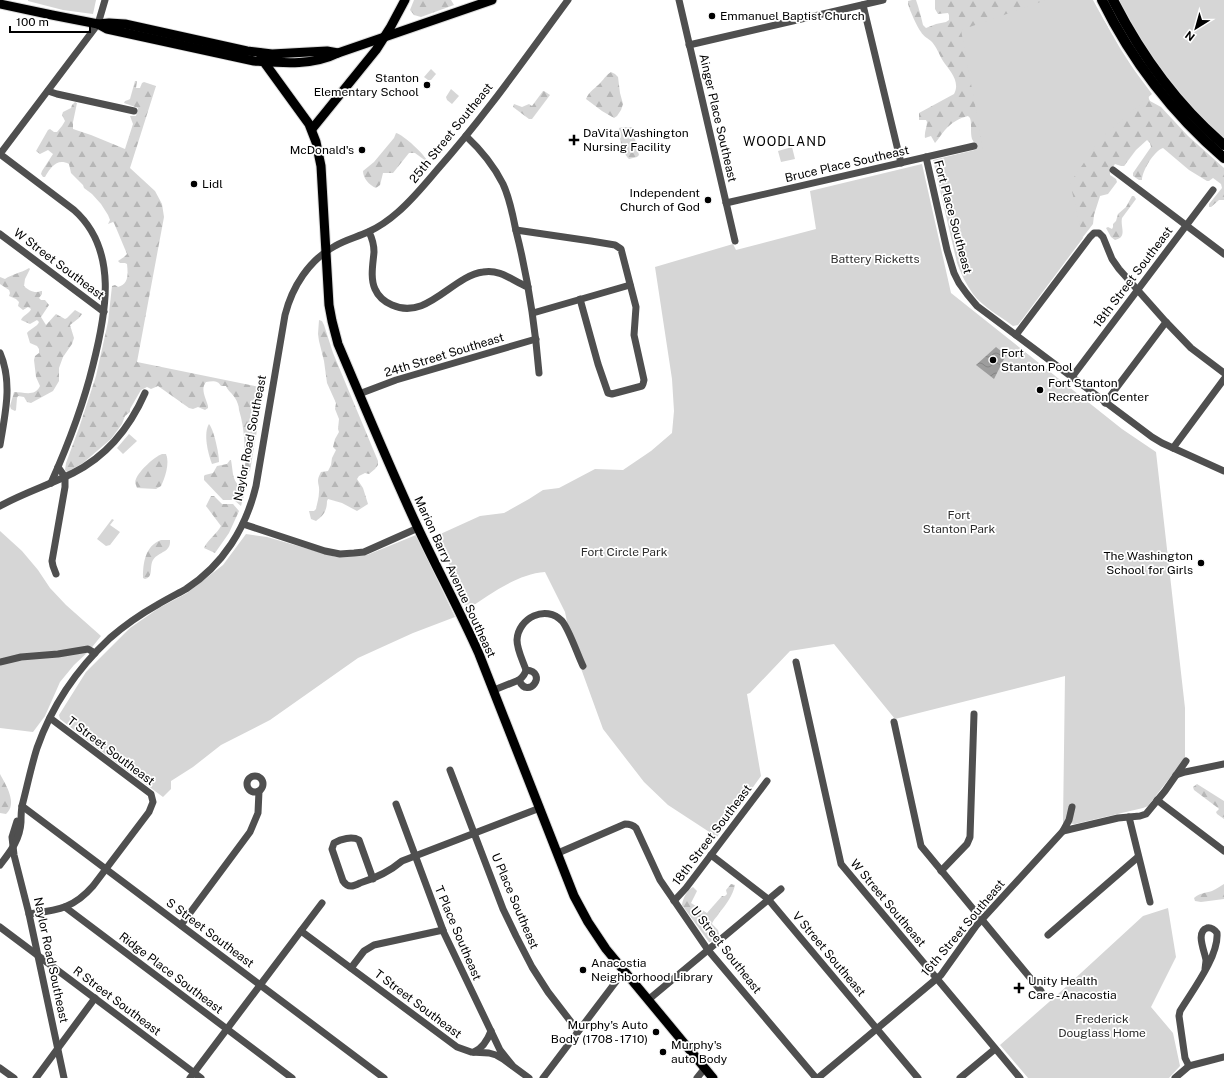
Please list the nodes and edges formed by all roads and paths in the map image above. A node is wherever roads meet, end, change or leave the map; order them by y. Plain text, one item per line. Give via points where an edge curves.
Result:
1 (105, 0) edge
2 (405, 0) edge
3 (492, 0) edge
4 (568, 0) edge
5 (679, 0) edge
6 (883, 0) edge
7 (1101, 0) edge
8 (1113, 0) edge
9 (0, 4) edge
10 (863, 5) junction
11 (98, 24) junction
12 (384, 38) junction
13 (689, 45) junction
14 (262, 57) junction
15 (48, 91) junction
16 (134, 111) dead end
17 (312, 129) junction
18 (466, 136) junction
19 (1224, 145) edge
20 (974, 146) dead end
21 (0, 154) edge
22 (926, 157) junction
23 (1224, 158) edge
24 (900, 163) junction
25 (1113, 170) dead end
26 (1213, 190) dead end
27 (726, 203) junction
28 (1186, 225) junction
29 (516, 230) junction
30 (369, 232) junction
31 (0, 234) edge
32 (735, 241) dead end
33 (326, 252) junction
34 (1224, 254) edge
35 (630, 285) junction
36 (528, 287) junction
37 (1138, 290) junction
38 (580, 299) junction
39 (104, 312) junction
40 (533, 313) junction
41 (1166, 322) junction
42 (1016, 335) junction
43 (536, 339) junction
44 (0, 353) edge
45 (538, 373) dead end
46 (1224, 373) edge
47 (1072, 377) junction
48 (1224, 379) edge
49 (145, 392) dead end
50 (359, 394) junction
51 (1106, 403) junction
52 (0, 445) edge
53 (1173, 448) junction
54 (58, 467) junction
55 (1224, 471) edge
56 (65, 477) junction
57 (52, 483) junction
58 (2, 504) edge
59 (243, 524) junction
60 (418, 528) junction
61 (56, 574) dead end
62 (95, 653) junction
63 (0, 662) edge
64 (796, 662) dead end
65 (583, 666) dead end
66 (526, 670) junction
67 (519, 680) junction
68 (494, 690) junction
69 (974, 714) dead end
70 (50, 718) junction
71 (894, 722) dead end
72 (1186, 761) dead end
73 (1224, 764) edge
74 (450, 770) dead end
75 (1176, 775) junction
76 (767, 781) dead end
77 (259, 791) dead end
78 (1157, 800) junction
79 (396, 804) dead end
80 (22, 806) junction
81 (1072, 807) dead end
82 (540, 808) junction
83 (1129, 817) junction
84 (1063, 831) junction
85 (474, 833) junction
86 (14, 847) junction
87 (1223, 849) edge
88 (558, 853) junction
89 (416, 856) junction
90 (711, 856) junction
91 (1138, 857) junction
92 (0, 865) edge
93 (106, 869) junction
94 (941, 871) junction
95 (373, 879) junction
96 (781, 889) dead end
97 (768, 899) junction
98 (674, 901) junction
99 (1150, 902) dead end
100 (322, 904) dead end
101 (65, 907) junction
102 (29, 914) junction
103 (982, 919) junction
104 (181, 925) junction
105 (0, 927) edge
106 (443, 930) junction
107 (301, 931) junction
108 (1048, 935) dead end
109 (708, 950) junction
110 (38, 955) junction
111 (351, 968) junction
112 (1205, 970) junction
113 (624, 971) junction
114 (937, 979) junction
115 (260, 985) junction
116 (1041, 991) dead end
117 (95, 998) junction
118 (648, 1000) junction
119 (227, 1029) junction
120 (877, 1029) junction
121 (491, 1031) junction
122 (578, 1032) junction
123 (58, 1049) junction
124 (995, 1049) junction
125 (474, 1052) junction
126 (1224, 1058) edge
127 (512, 1065) junction
128 (1189, 1066) junction
129 (0, 1068) edge
130 (705, 1068) junction
131 (192, 1075) edge
132 (14, 1078) edge
133 (36, 1078) edge
134 (64, 1078) edge
135 (201, 1078) edge
136 (292, 1078) edge
137 (384, 1078) edge
138 (529, 1078) edge
139 (543, 1078) edge
140 (698, 1078) edge
141 (713, 1078) edge
142 (817, 1078) edge
143 (918, 1078) edge
144 (960, 1078) edge
145 (1020, 1078) edge
146 (1175, 1078) edge

1 - 11 street
2 - 12 main road
3 - 12 main road
4 - 18 street, 25th Street Southeast
5 - 13 street, Ainger Place Southeast
6 - 10 street
7 - 23 highway via 1130,50 1157,88 1190,126
8 - 19 highway via 1138,46 1161,78 1184,106
9 - 11 main road
10 - 13 street
10 - 24 street
11 - 14 main road via 125,24 247,51
11 - 15 street
12 - 14 main road via 338,54 327,51 272,54
12 - 17 main road
13 - 27 street, Ainger Place Southeast
14 - 17 main road, Marion Barry Avenue Southeast
15 - 16 street
15 - 21 street
17 - 33 main road, Marion Barry Avenue Southeast via 321,166
18 - 29 street via 499,176
18 - 30 street, 25th Street Southeast via 403,208
20 - 22 street, Bruce Place Southeast
21 - 39 street via 74,210 88,226 98,244 104,268
22 - 24 street, Bruce Place Southeast
22 - 42 street, Fort Place Southeast via 947,250 959,283 977,306
24 - 27 street, Bruce Place Southeast
25 - 28 street
26 - 28 street, 18th Street Southeast
27 - 32 street, Ainger Place Southeast
28 - 34 street
28 - 37 street, 18th Street Southeast
29 - 35 street via 616,246 622,251
29 - 36 street
30 - 33 street, 25th Street Southeast
30 - 36 street via 373,246 374,288 383,299 394,306 408,308 426,303 467,277 483,272 503,274
31 - 39 street, W Street Southeast
33 - 50 main road, Marion Barry Avenue Southeast via 332,321 338,344
33 - 59 street, Naylor Road Southeast via 301,278 287,306 256,486
35 - 38 street
35 - 38 street via 636,307 634,335 644,380 642,386 608,393
36 - 40 street
37 - 41 street
37 - 42 street via 1112,259 1102,235 1094,233
37 - 47 street, 18th Street Southeast
38 - 40 street
39 - 54 street via 85,394
40 - 43 street
41 - 46 street via 1191,348
41 - 51 street
42 - 47 street, Fort Place Southeast
43 - 45 street
43 - 50 street, 24th Street Southeast via 396,380
44 - 52 street via 8,388
47 - 51 street, Fort Place Southeast
48 - 53 street
49 - 56 street via 132,419 116,440 87,465
50 - 60 main road, Marion Barry Avenue Southeast
51 - 53 street, Fort Place Southeast via 1152,437
53 - 55 street, Fort Place Southeast
54 - 56 street
54 - 57 street
56 - 57 street
56 - 61 street via 66,487 52,560
57 - 58 street
59 - 60 street via 340,554 364,552
59 - 62 street, Naylor Road Southeast via 228,550 205,574 133,620
60 - 68 main road, Marion Barry Avenue Southeast via 463,618
62 - 63 street via 88,649
62 - 70 street, Naylor Road Southeast via 70,684
64 - 114 street, W Street Southeast via 840,862
65 - 66 street via 562,621 554,616 537,614 526,621 518,633 518,647
66 - 67 street
66 - 67 street via 534,672 535,684 528,688 520,684
67 - 68 street
68 - 82 main road, Marion Barry Avenue Southeast
69 - 94 street via 970,837 967,844
70 - 80 street, Naylor Road Southeast via 38,747
70 - 93 street, T Street Southeast via 153,798 149,812
71 - 94 street via 920,842
72 - 75 street
73 - 75 street
74 - 85 street, U Place Southeast
75 - 78 street
76 - 90 street, 18th Street Southeast
77 - 104 street via 258,813 250,832
78 - 83 street via 1146,814
78 - 87 street
79 - 89 street, T Place Southeast
80 - 86 street, Naylor Road Southeast via 12,837
80 - 93 street, S Street Southeast
81 - 84 street, 16th Street Southeast
82 - 85 street
82 - 88 main road, Marion Barry Avenue Southeast
83 - 84 street
83 - 91 street
84 - 103 street, 16th Street Southeast
85 - 89 street
85 - 122 street, U Place Southeast via 520,945 548,992
86 - 92 street
86 - 102 street, Naylor Road Southeast
88 - 98 street, U Street Southeast via 630,824 636,828 657,875
88 - 113 main road, Marion Barry Avenue Southeast via 583,913 600,941
89 - 95 street via 402,861
89 - 106 street, T Place Southeast
90 - 97 street, V Street Southeast
90 - 98 street, 18th Street Southeast
91 - 99 street
91 - 108 street
93 - 101 street via 87,893
93 - 104 street, S Street Southeast
94 - 103 street
95 - 95 street via 357,838 334,843 332,849 344,883 351,886
96 - 97 street
97 - 109 street
97 - 120 street, V Street Southeast
98 - 109 street, U Street Southeast
100 - 107 street
101 - 102 street
101 - 119 street, Ridge Place Southeast
102 - 110 street, Naylor Road Southeast
103 - 114 street, 16th Street Southeast
103 - 116 street
104 - 115 street, S Street Southeast
105 - 110 street, R Street Southeast
106 - 111 street via 372,946 364,951
106 - 121 street, T Place Southeast
107 - 111 street, T Street Southeast
107 - 115 street
109 - 118 street
109 - 142 street, U Street Southeast
110 - 117 street, R Street Southeast
110 - 123 street, Naylor Road Southeast
111 - 125 street, T Street Southeast via 457,1047
112 - 112 street via 1212,958 1217,938 1217,933 1211,928 1204,930 1200,937 1206,960
112 - 128 street via 1180,1010 1179,1016 1185,1058
113 - 118 main road, Marion Barry Avenue Southeast
113 - 122 street
114 - 120 street, 16th Street Southeast
114 - 124 street, W Street Southeast
115 - 119 street
115 - 137 street, S Street Southeast
117 - 123 street
117 - 131 street, R Street Southeast
118 - 130 main road, Marion Barry Avenue Southeast
119 - 131 street
119 - 136 street, Ridge Place Southeast
120 - 142 street, 16th Street Southeast
120 - 143 street, V Street Southeast
121 - 125 street via 479,1050
121 - 127 street, T Place Southeast via 500,1050
122 - 139 street
123 - 133 street
123 - 134 street, Naylor Road Southeast
124 - 144 street
124 - 145 street, W Street Southeast
125 - 127 street, T Street Southeast via 496,1055
126 - 128 street
127 - 138 street, T Street Southeast
128 - 146 street
129 - 132 street
130 - 140 street
130 - 141 main road, Marion Barry Avenue Southeast
131 - 135 street, R Street Southeast

